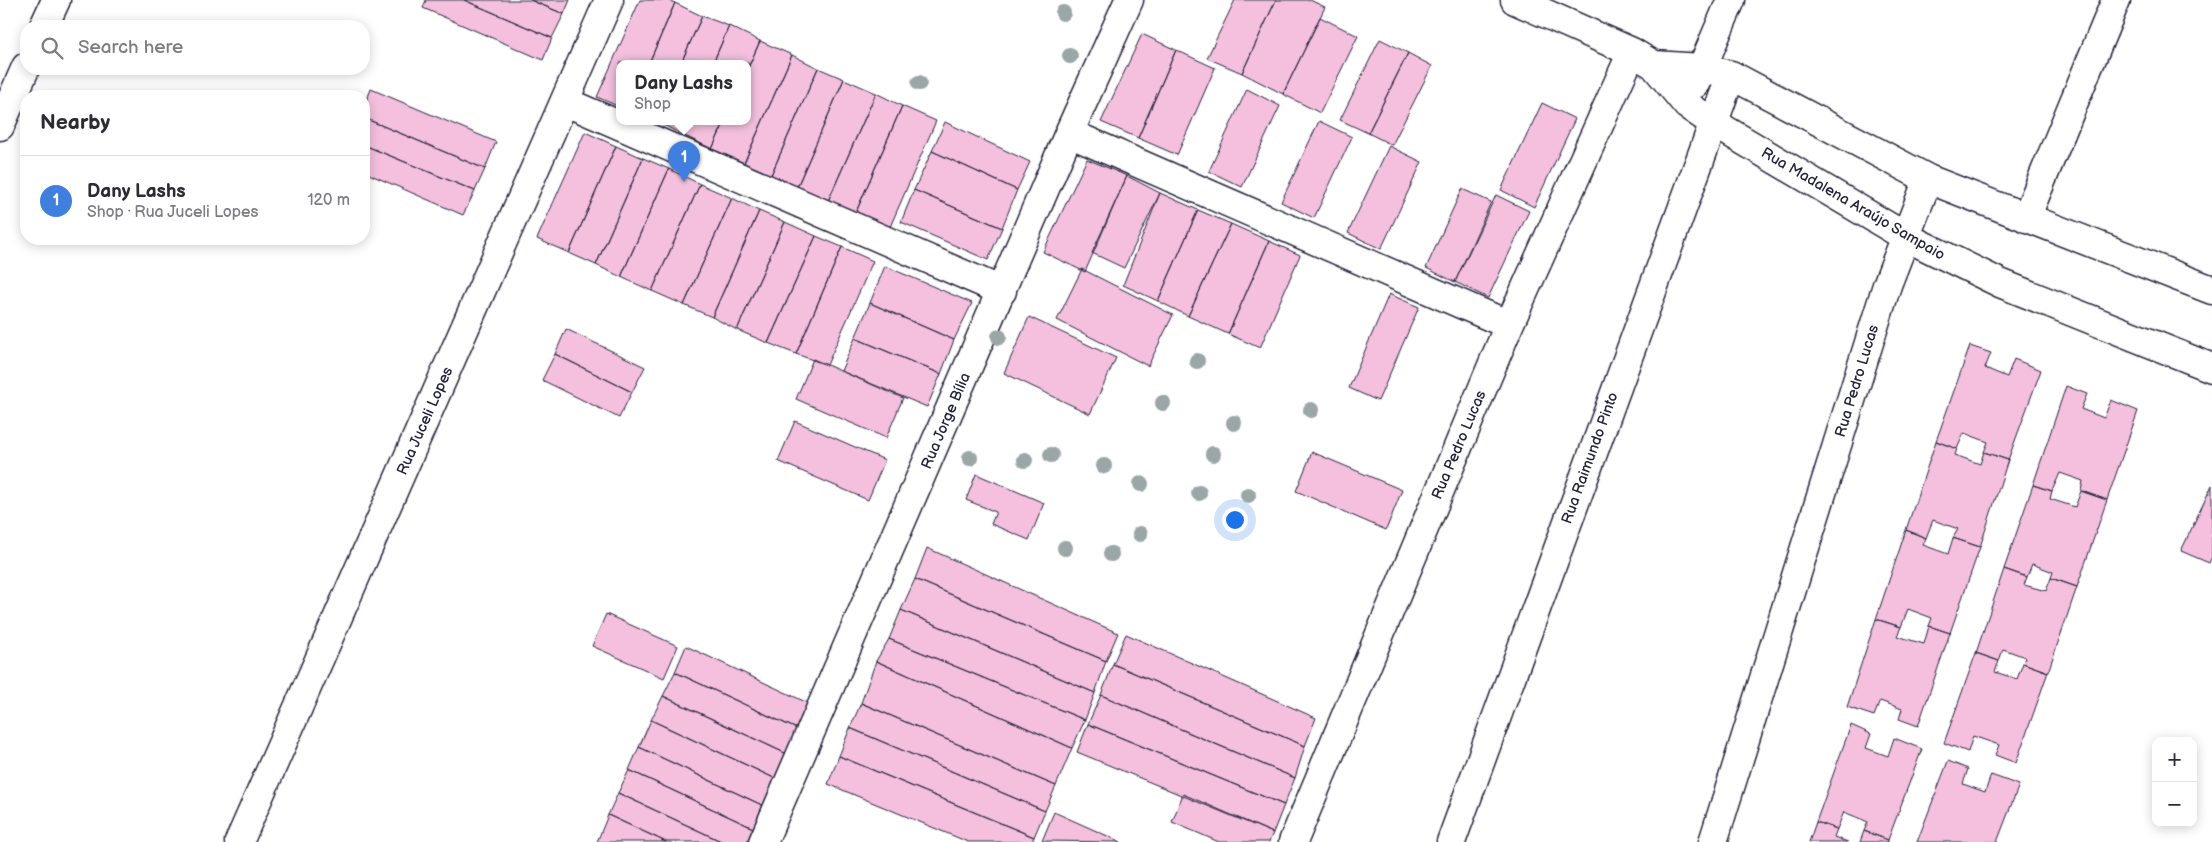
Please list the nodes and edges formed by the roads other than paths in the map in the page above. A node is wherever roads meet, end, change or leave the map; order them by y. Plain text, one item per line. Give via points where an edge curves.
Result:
1 (56, 0) edge
2 (609, 0) edge
3 (1129, 0) edge
4 (1515, 0) edge
5 (1731, 0) edge
6 (2116, 0) edge
7 (47, 20) edge
8 (1643, 58) junction
9 (1702, 68) junction
10 (22, 75) edge
11 (1730, 75) junction
12 (566, 102) junction
13 (1687, 105) junction
14 (1712, 122) junction
15 (616, 124) edge
16 (619, 125) edge
17 (0, 126) edge
18 (1069, 133) junction
19 (1928, 179) junction
20 (2026, 218) junction
21 (1906, 237) junction
22 (2212, 290) edge
23 (1002, 291) junction
24 (1509, 324) junction
25 (2212, 368) edge
26 (239, 842) edge
27 (764, 842) edge
28 (1293, 842) edge
29 (1451, 842) edge
30 (1712, 842) edge

1 - 7 street
2 - 12 street, Rua Juceli Lopes
3 - 18 street, Rua Jorge Bília
4 - 8 street, Rua Madalena Araújo Sampaio
5 - 9 street
6 - 20 street
8 - 9 street, Rua Madalena Araújo Sampaio
8 - 13 street, Rua Madalena Araújo Sampaio
8 - 24 street, Rua Pedro Lucas
9 - 11 street, Rua Madalena Araújo Sampaio
9 - 13 street
10 - 17 street
11 - 14 street, Rua Raimundo Pinto
11 - 19 street, Rua Madalena Araújo Sampaio
12 - 15 street
12 - 26 street, Rua Juceli Lopes
13 - 14 street, Rua Madalena Araújo Sampaio
14 - 21 street, Rua Madalena Araújo Sampaio
14 - 29 street, Rua Raimundo Pinto
16 - 23 street
18 - 23 street, Rua Jorge Bília
18 - 24 street
19 - 20 street, Rua Madalena Araújo Sampaio
19 - 21 street, Rua Pedro Lucas
20 - 22 street, Rua Madalena Araújo Sampaio
21 - 25 street, Rua Madalena Araújo Sampaio via 2000,283
21 - 30 street, Rua Pedro Lucas via 1887,286
23 - 27 street, Rua Jorge Bília
24 - 28 street, Rua Pedro Lucas

